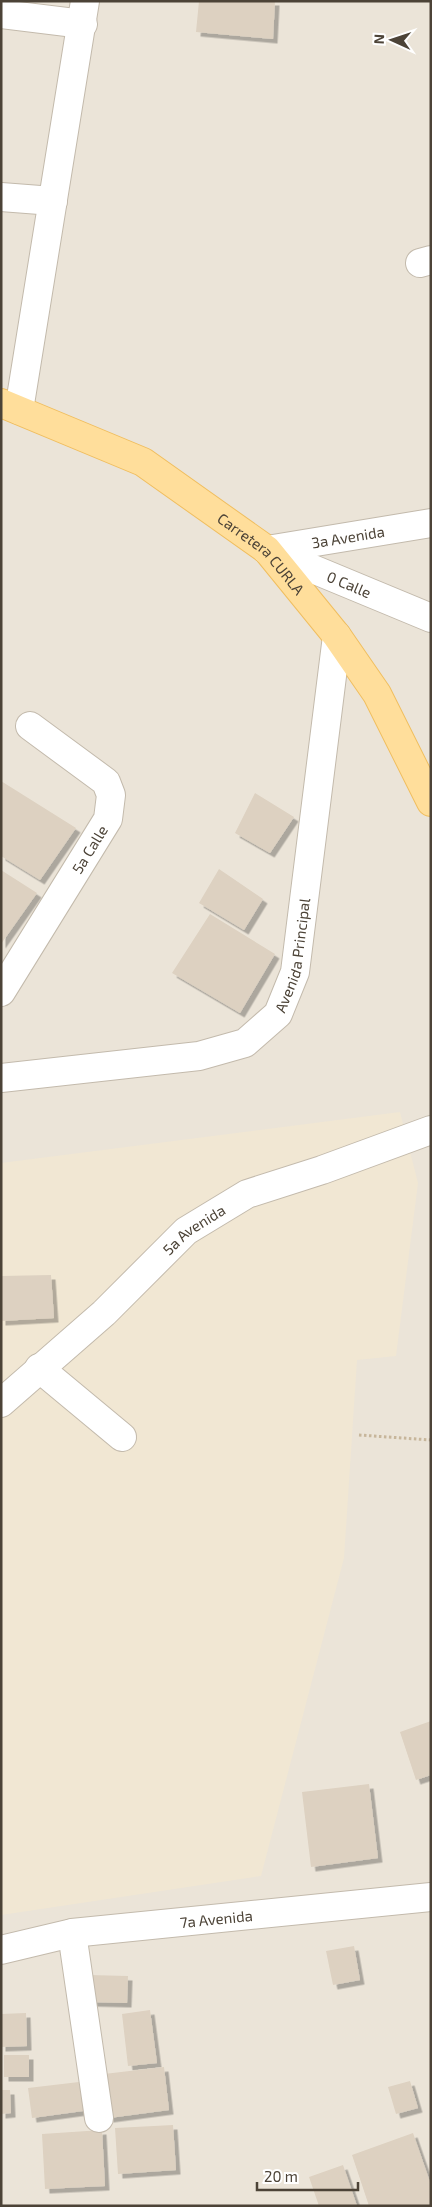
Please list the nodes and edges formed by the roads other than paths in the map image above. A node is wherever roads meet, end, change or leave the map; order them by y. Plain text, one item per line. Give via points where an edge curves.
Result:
1 (84, 12) edge
2 (1, 14) edge
3 (1, 196) edge
4 (53, 201) junction
5 (10, 406) edge
6 (431, 523) edge
7 (267, 550) junction
8 (431, 618) edge
9 (338, 636) junction
10 (30, 726) dead end
11 (431, 802) edge
12 (1, 992) edge
13 (1, 1078) edge
14 (431, 1130) edge
15 (39, 1368) junction
16 (1, 1403) edge
17 (122, 1437) dead end
18 (431, 1897) edge
19 (72, 1933) junction
20 (1, 1950) edge
21 (99, 2118) dead end

1 - 2 street
1 - 4 street
3 - 4 street
4 - 5 street
5 - 7 main road, Carretera CURLA via 143,462
6 - 7 street, 3a Avenida
7 - 8 street, 0 Calle
7 - 9 main road, Carretera CURLA
9 - 11 main road, Carretera CURLA via 377,694
9 - 13 street, Avenida Principal via 295,972 278,1014 245,1043 199,1056
10 - 12 street, 5a Calle via 106,782 111,795 108,819
14 - 15 street, 5a Avenida via 247,1194 216,1212 186,1231 104,1313
15 - 16 street, 5a Avenida
15 - 17 street
18 - 19 street, 7a Avenida
19 - 20 street, 7a Avenida
19 - 21 street

